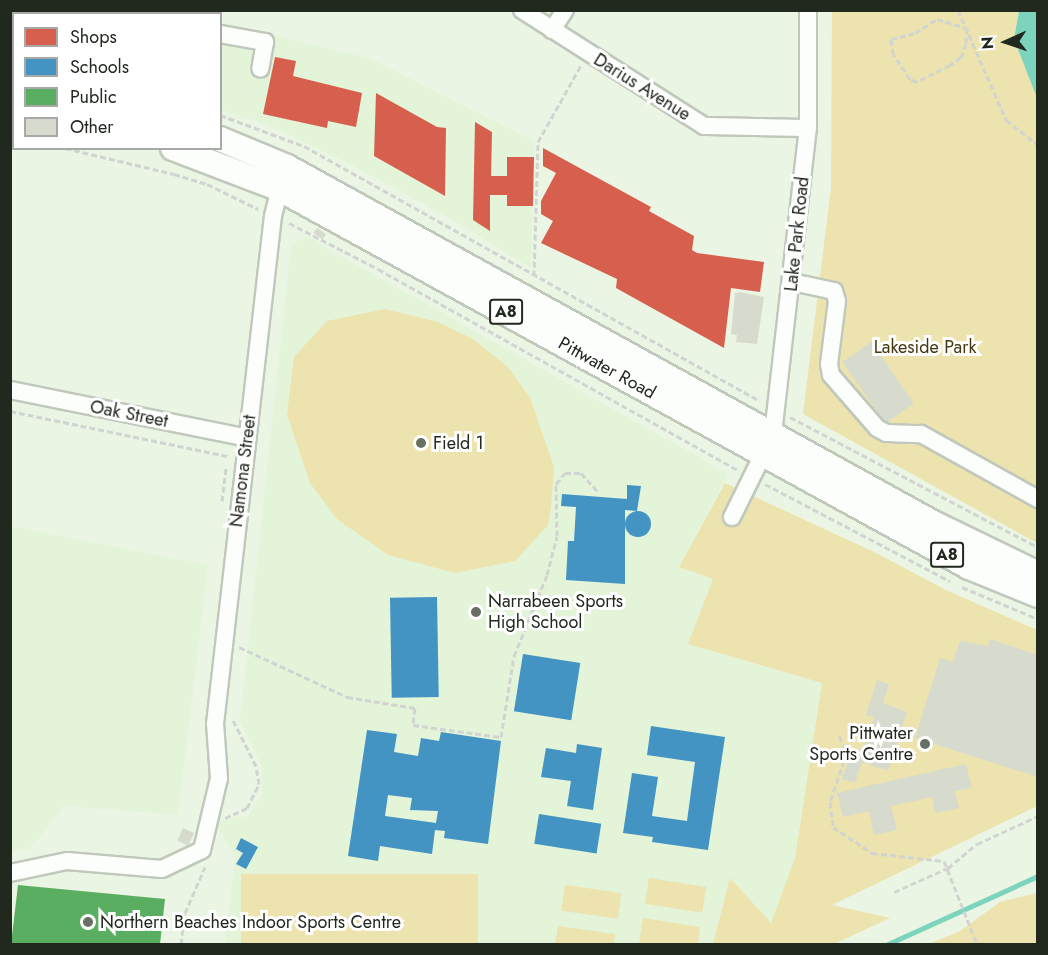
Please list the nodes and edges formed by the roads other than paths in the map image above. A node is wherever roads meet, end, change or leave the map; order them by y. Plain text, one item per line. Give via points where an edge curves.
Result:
1 (522, 10) edge
2 (565, 10) edge
3 (808, 10) edge
4 (552, 30) junction
5 (222, 34) edge
6 (260, 69) dead end
7 (12, 88) edge
8 (10, 93) edge
9 (808, 128) junction
10 (222, 140) edge
11 (181, 150) edge
12 (283, 177) junction
13 (792, 282) junction
14 (10, 390) edge
15 (247, 438) junction
16 (768, 444) junction
17 (1038, 499) edge
18 (732, 517) dead end
19 (1038, 574) edge
20 (1038, 595) edge
21 (10, 873) edge

1 - 4 street, Darius Avenue
2 - 4 street
3 - 9 street, Lake Park Road
4 - 9 street, Darius Avenue via 704,126
5 - 6 street via 265,42
7 - 8 street
9 - 13 street, Lake Park Road
10 - 12 highway, Pittwater Road / A8
11 - 12 highway, Pittwater Road / A8
12 - 15 street, Namona Street via 273,216
12 - 16 highway, Pittwater Road / A8
13 - 16 street, Lake Park Road
13 - 17 street via 834,291 837,301 831,375 877,428 886,433 921,434
14 - 15 street, Oak Street
15 - 21 street, Namona Street via 215,724 219,777 214,815 202,850 162,869 67,861
16 - 18 street, Lake Park Road
16 - 19 highway, Pittwater Road / A8
16 - 20 highway, Pittwater Road / A8 via 969,567

